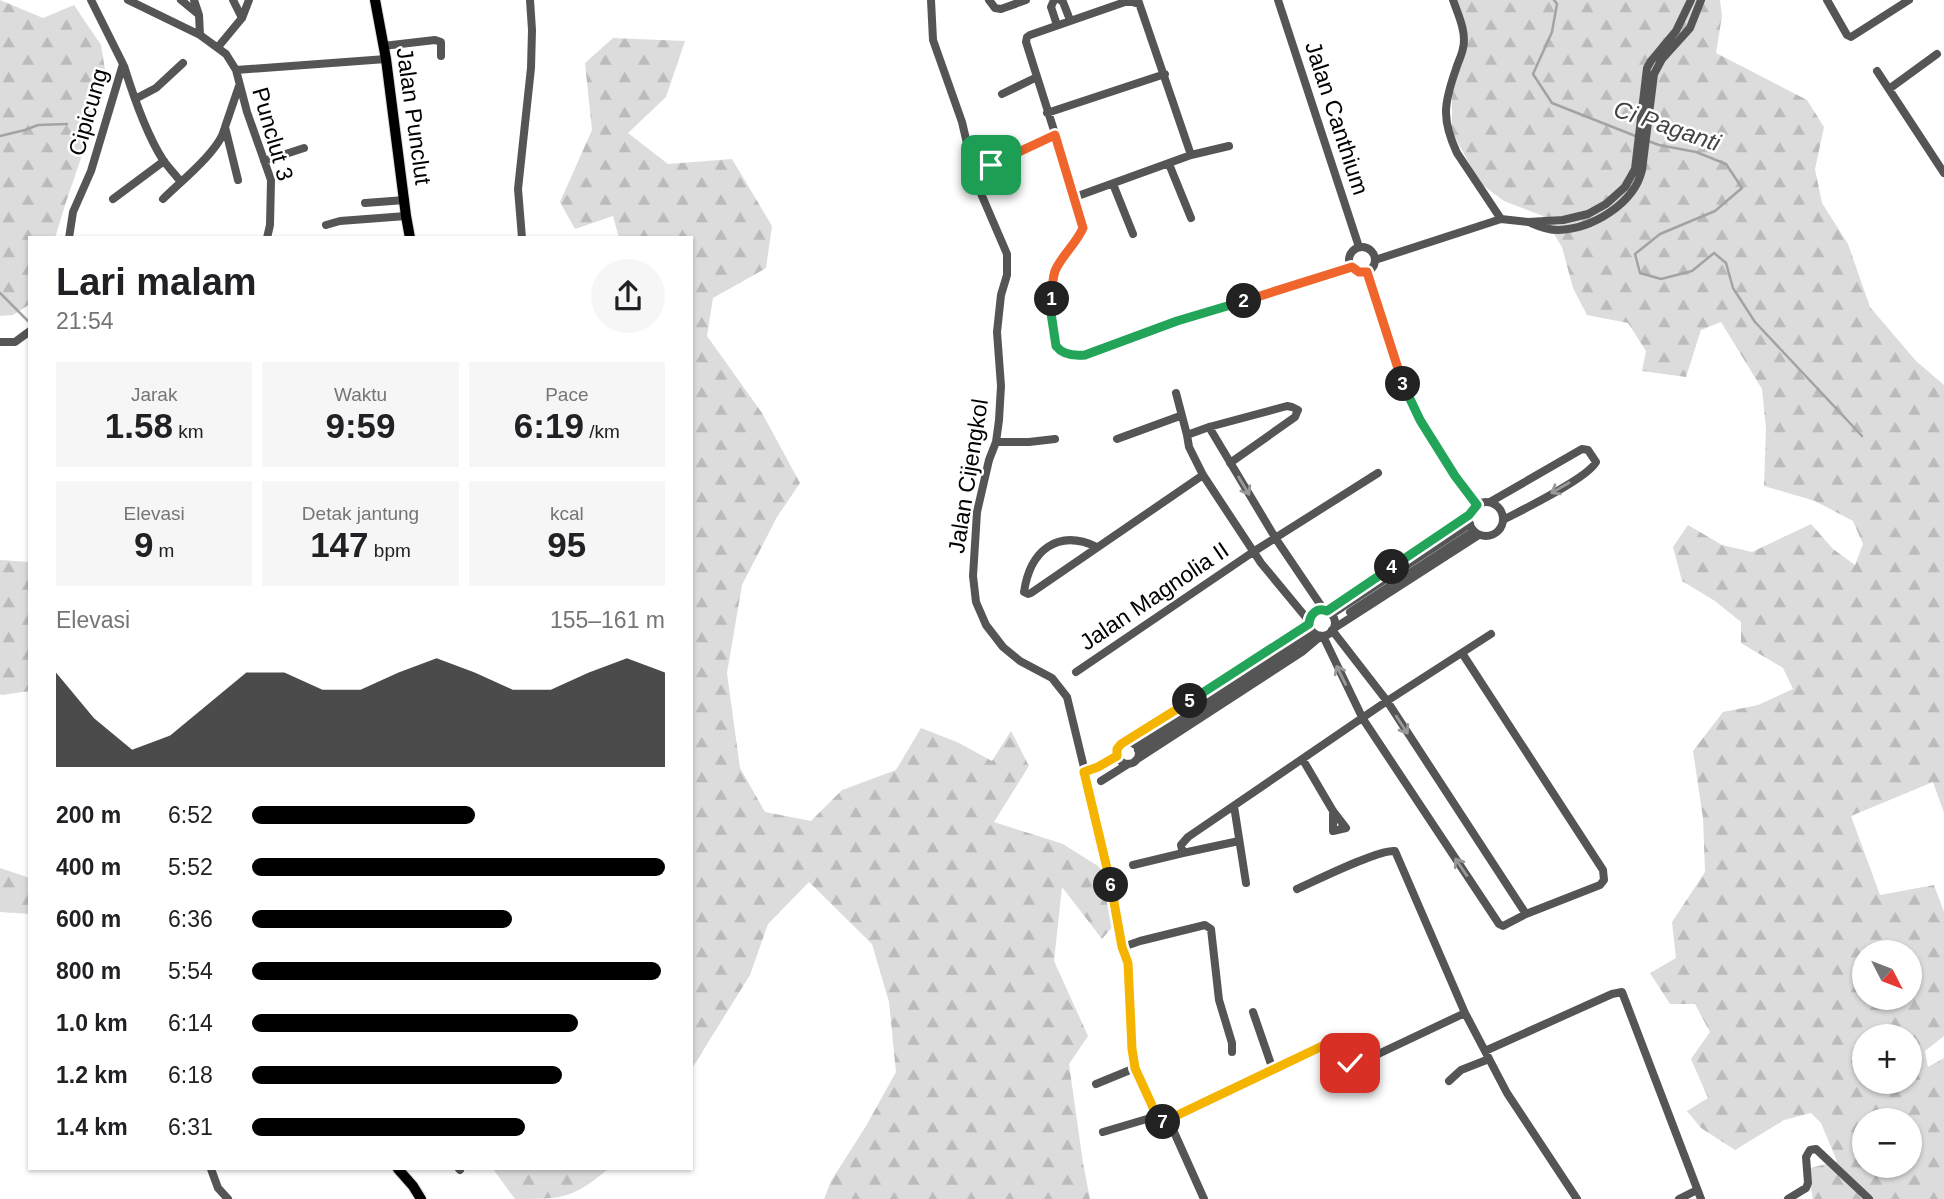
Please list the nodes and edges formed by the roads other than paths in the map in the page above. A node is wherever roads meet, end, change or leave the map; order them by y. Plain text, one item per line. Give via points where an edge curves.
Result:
1 (91, 0) edge
2 (128, 0) edge
3 (181, 0) edge
4 (194, 0) edge
5 (233, 0) edge
6 (249, 0) edge
7 (375, 0) edge
8 (530, 0) edge
9 (931, 0) edge
10 (989, 0) edge
11 (1026, 0) edge
12 (1054, 0) edge
13 (1060, 0) edge
14 (1278, 0) edge
15 (1453, 0) edge
16 (1691, 0) edge
17 (1701, 0) edge
18 (1827, 0) edge
19 (1909, 0) edge
20 (1139, 2) edge
21 (199, 15) junction
22 (242, 18) junction
23 (1070, 20) junction
24 (1057, 25) junction
25 (200, 35) junction
26 (383, 46) junction
27 (218, 47) junction
28 (1937, 54) dead end
29 (441, 56) dead end
30 (386, 59) junction
31 (183, 63) dead end
32 (123, 64) junction
33 (236, 70) junction
34 (1877, 72) dead end
35 (1165, 74) junction
36 (1037, 77) junction
37 (1649, 85) junction
38 (239, 86) junction
39 (1889, 89) junction
40 (1002, 94) dead end
41 (135, 99) junction
42 (1047, 113) junction
43 (225, 127) junction
44 (1055, 135) junction
45 (1229, 146) dead end
46 (304, 148) dead end
47 (1191, 155) junction
48 (264, 160) junction
49 (164, 161) junction
50 (1169, 164) junction
51 (991, 165) dead end
52 (1944, 173) edge
53 (238, 180) dead end
54 (181, 182) junction
55 (1114, 184) junction
56 (1075, 197) junction
57 (163, 199) dead end
58 (113, 200) dead end
59 (405, 200) junction
60 (365, 203) dead end
61 (406, 216) junction
62 (1191, 218) dead end
63 (1502, 219) junction
64 (327, 225) dead end
65 (1133, 234) dead end
66 (69, 236) edge
67 (267, 236) edge
68 (410, 236) edge
69 (522, 236) edge
70 (1359, 247) junction
71 (1375, 260) junction
72 (1352, 267) junction
73 (1367, 272) junction
74 (28, 333) edge
75 (0, 342) edge
76 (1176, 393) dead end
77 (1180, 416) junction
78 (1209, 427) junction
79 (1187, 435) junction
80 (1055, 439) dead end
81 (1117, 439) dead end
82 (996, 442) junction
83 (1230, 463) junction
84 (1378, 473) dead end
85 (1203, 475) junction
86 (1490, 502) junction
87 (1477, 505) junction
88 (1503, 520) junction
89 (1473, 526) junction
90 (1276, 539) junction
91 (1097, 547) junction
92 (1253, 552) junction
93 (1330, 619) junction
94 (1315, 630) junction
95 (1491, 634) dead end
96 (1462, 653) junction
97 (1076, 672) dead end
98 (1387, 701) junction
99 (1363, 719) junction
100 (1133, 745) junction
101 (1117, 756) junction
102 (1303, 760) junction
103 (1132, 762) junction
104 (1084, 772) junction
105 (1101, 781) dead end
106 (1234, 806) junction
107 (1333, 811) dead end
108 (1239, 841) junction
109 (1183, 853) junction
110 (1133, 864) dead end
111 (1246, 883) dead end
112 (1297, 889) dead end
113 (1526, 914) junction
114 (1122, 947) junction
115 (1253, 1012) dead end
116 (1465, 1013) junction
117 (1232, 1052) dead end
118 (1487, 1055) junction
119 (1135, 1068) junction
120 (1273, 1070) junction
121 (1449, 1081) dead end
122 (1096, 1084) dead end
123 (1160, 1119) junction
124 (1103, 1132) dead end
125 (211, 1170) edge
126 (399, 1170) edge
127 (1699, 1195) edge
128 (219, 1197) edge
129 (421, 1199) edge
130 (1204, 1199) edge
131 (1577, 1199) edge
132 (1679, 1199) edge
133 (1788, 1199) edge
134 (1869, 1199) edge

1 - 32 street, Cipicung
2 - 25 street, Punclut 3
3 - 21 street
4 - 21 street
5 - 22 street
6 - 22 street
7 - 26 main road, Jalan Punclut
8 - 69 street via 531,68 518,189
9 - 82 street, Jalan Cijengkol via 933,40 962,122 976,182 1007,254 996,332 1001,386
10 - 11 street via 1001,9
12 - 24 street via 1051,7
13 - 23 street
14 - 70 street, Jalan Canthium
15 - 63 street via 1464,46 1445,115 1457,153
16 - 37 street via 1684,19 1647,68
17 - 37 street via 1690,28 1662,59
18 - 19 street via 1850,37
20 - 23 street via 1125,2
20 - 35 street
21 - 25 street
22 - 27 street
23 - 24 street
24 - 36 street via 1027,37
25 - 27 street, Punclut 3
26 - 29 street via 435,40 441,42
26 - 30 main road, Jalan Punclut
27 - 33 street, Punclut 3
28 - 39 street
30 - 33 street
30 - 59 main road, Jalan Punclut
31 - 41 street via 156,89
32 - 41 street
32 - 66 street, Cipicung via 91,171 73,212
33 - 38 street, Punclut 3
34 - 39 street
35 - 42 street
35 - 47 street
36 - 40 street
36 - 42 street
37 - 63 street via 1638,169 1625,187 1598,210 1563,219
38 - 43 street
38 - 48 street, Punclut 3
39 - 52 street
41 - 49 street
42 - 44 street
43 - 53 street
43 - 54 street via 220,141
44 - 51 street
44 - 56 street
45 - 47 street
46 - 48 street
47 - 50 street
48 - 67 street, Punclut 3 via 272,188
49 - 54 street
49 - 58 street
50 - 55 street
50 - 62 street
54 - 57 street
55 - 56 street
55 - 65 street
56 - 72 street via 1083,228 1057,267 1051,313 1059,350 1076,356
59 - 60 street
59 - 61 main road, Jalan Punclut
61 - 64 street
61 - 68 main road, Jalan Punclut
63 - 71 street
70 - 71 street via 1372,251
70 - 72 street via 1350,256
71 - 73 street
72 - 73 street
73 - 87 street via 1407,394
74 - 75 street via 15,342
76 - 77 street
77 - 79 street
77 - 81 street
78 - 79 street
78 - 83 street
78 - 83 street via 1287,406 1298,410 1295,417
79 - 85 street
80 - 82 street
82 - 104 street, Jalan Cijengkol via 977,512 976,602 1003,647 1052,678 1067,697
83 -> 90 street
84 - 90 street, Jalan Magnolia II
85 - 91 street
85 - 92 street
86 - 87 street
86 - 88 street via 1500,509
86 -> 88 street via 1583,449 1590,452 1596,462 1593,468
87 - 89 street
88 - 89 street via 1494,535 1487,537
89 - 93 street
89 - 93 street
90 - 92 street, Jalan Magnolia II
90 - 93 street
91 - 91 street via 1031,593 1024,592 1031,566 1046,548 1076,540
92 - 94 street
92 - 97 street, Jalan Magnolia II
93 - 94 street
93 - 94 street via 1314,612
93 - 98 street
99 -> 94 street
94 - 100 street
94 - 100 street
94 - 103 street via 1302,652
95 - 96 street
96 - 98 street
96 - 113 street via 1605,876 1601,885
98 - 99 street
98 -> 113 street
99 - 102 street
113 -> 99 street via 1499,924
100 - 101 street via 1118,747
100 - 103 street via 1138,755
101 - 103 street via 1122,762
101 - 104 street
102 - 106 street
102 - 107 street
103 - 105 street
104 - 114 street, Jalan Cijengkol
106 - 108 street
106 - 109 street via 1188,837 1181,845
108 - 109 street
108 - 111 street
109 - 110 street
112 - 116 street via 1395,851
114 - 117 street via 1208,926
114 - 119 street, Jalan Cijengkol via 1128,963
115 - 120 street
116 - 118 street
116 - 120 street via 1356,1065 1350,1063 1337,1039
118 - 121 street
118 - 127 street via 1622,992
118 - 131 street
119 - 122 street
119 - 123 street, Jalan Cijengkol
120 - 123 street
123 - 124 street
123 - 130 street, Jalan Cijengkol via 1174,1132
125 - 128 street
126 - 129 main road
127 - 132 street
133 - 134 street via 1806,1188 1805,1157 1816,1150

